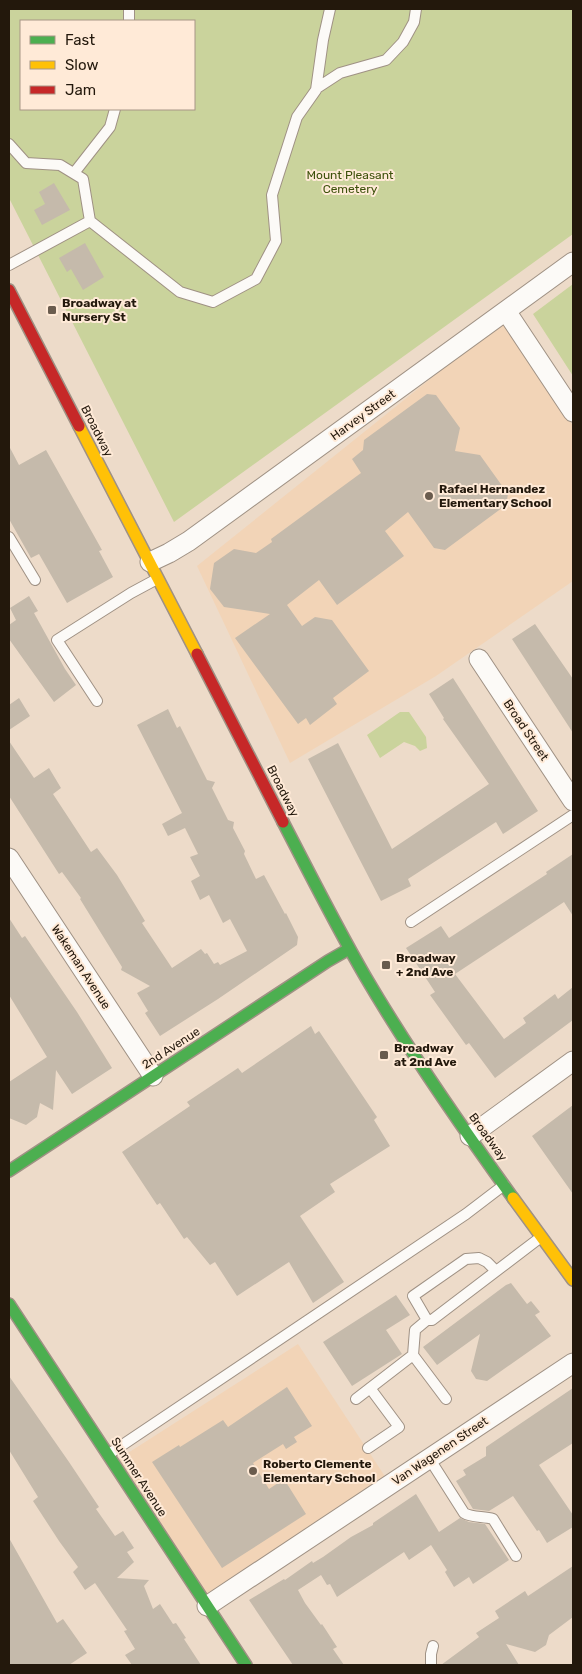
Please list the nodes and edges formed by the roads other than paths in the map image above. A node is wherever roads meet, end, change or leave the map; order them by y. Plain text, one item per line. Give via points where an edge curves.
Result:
1 (330, 9) edge
2 (416, 9) edge
3 (316, 88) junction
4 (115, 110) edge
5 (9, 144) edge
6 (74, 173) junction
7 (90, 221) junction
8 (573, 262) edge
9 (9, 265) edge
10 (11, 299) edge
11 (506, 311) junction
12 (573, 412) edge
13 (9, 537) edge
14 (150, 562) junction
15 (158, 579) junction
16 (35, 580) dead end
17 (479, 658) dead end
18 (97, 701) dead end
19 (573, 801) edge
20 (573, 815) edge
21 (9, 858) edge
22 (411, 922) dead end
23 (349, 949) junction
24 (573, 1061) edge
25 (153, 1076) junction
26 (470, 1136) junction
27 (9, 1171) edge
28 (505, 1185) junction
29 (542, 1236) junction
30 (496, 1271) junction
31 (573, 1280) edge
32 (9, 1304) edge
33 (427, 1320) junction
34 (413, 1356) junction
35 (573, 1363) edge
36 (370, 1388) junction
37 (356, 1399) dead end
38 (446, 1400) dead end
39 (368, 1448) dead end
40 (108, 1455) junction
41 (429, 1458) junction
42 (516, 1556) dead end
43 (207, 1606) junction
44 (433, 1646) dead end
45 (246, 1665) edge
46 (431, 1665) edge

1 - 3 lane
2 - 3 lane via 414,22 403,42 386,60 340,73
3 - 7 lane via 296,117 286,148 272,195 276,241 256,279 213,302 180,292
4 - 6 lane via 110,127
5 - 6 lane via 26,163 60,165
6 - 7 lane via 83,179
7 - 9 lane
8 - 11 street, Harvey Street
10 - 14 main road, Broadway
11 - 12 street
11 - 14 street, Harvey Street via 189,541
13 - 16 lane
14 - 15 main road, Broadway
15 - 18 lane via 57,640
15 - 23 main road, Broadway
17 - 19 street, Broad Street
20 - 22 lane
21 - 25 street, Wakeman Avenue
23 - 25 main road, 2nd Avenue
23 - 26 main road, Broadway via 405,1043
24 - 26 street
25 - 27 main road, 2nd Avenue
26 - 28 main road, Broadway
28 - 29 main road, Broadway
28 - 40 lane
29 - 30 lane
29 - 31 main road, Broadway
30 - 33 lane via 432,1320
30 - 33 lane via 480,1258 466,1259 418,1292 413,1296
32 - 40 main road, Summer Avenue
33 - 34 lane via 415,1330
34 - 36 lane
34 - 38 lane
35 - 41 street, Van Wagenen Street
36 - 37 lane
36 - 39 lane via 399,1427
40 - 43 main road, Summer Avenue
41 - 42 lane via 464,1513 493,1519
41 - 43 street, Van Wagenen Street
43 - 45 main road, Summer Avenue
44 - 46 lane

